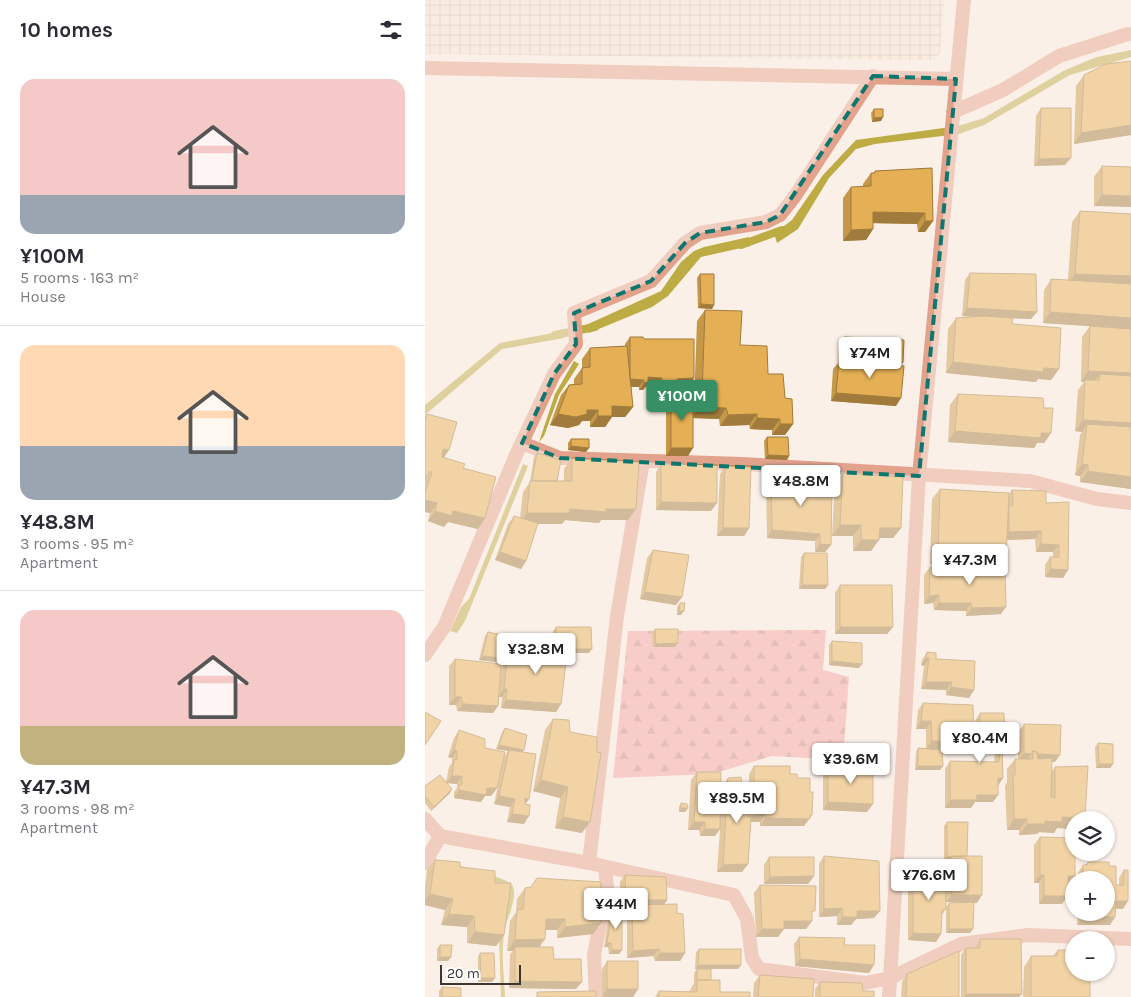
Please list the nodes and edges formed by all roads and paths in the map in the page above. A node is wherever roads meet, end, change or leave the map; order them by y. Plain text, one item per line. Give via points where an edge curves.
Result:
1 (964, 0) edge
2 (1128, 34) dead end
3 (425, 68) edge
4 (873, 76) junction
5 (956, 79) junction
6 (953, 112) junction
7 (522, 443) junction
8 (643, 461) junction
9 (919, 476) junction
10 (1131, 503) edge
11 (425, 655) edge
12 (425, 820) edge
13 (440, 836) junction
14 (425, 863) edge
15 (589, 863) junction
16 (605, 867) junction
17 (1131, 938) edge
18 (890, 978) junction
19 (596, 997) edge
20 (889, 997) edge

1 - 5 street
2 - 6 street via 1059,56 1003,90
3 - 4 street
4 - 5 street
4 - 7 street via 780,215 766,222 700,233 685,243 651,281 574,313 576,344 555,374
5 - 6 street
6 - 9 street
7 - 8 street via 561,458
7 - 11 street via 444,627
8 - 9 street
8 - 15 street via 617,616
9 - 10 street via 1030,481 1097,499
9 - 18 street
12 - 13 street
13 - 14 street
13 - 15 street
15 - 16 street
16 - 18 street via 734,895 747,919 752,958 759,969 865,983
16 - 19 street via 607,887 594,955
17 - 18 street via 1028,934 961,944
18 - 20 street

